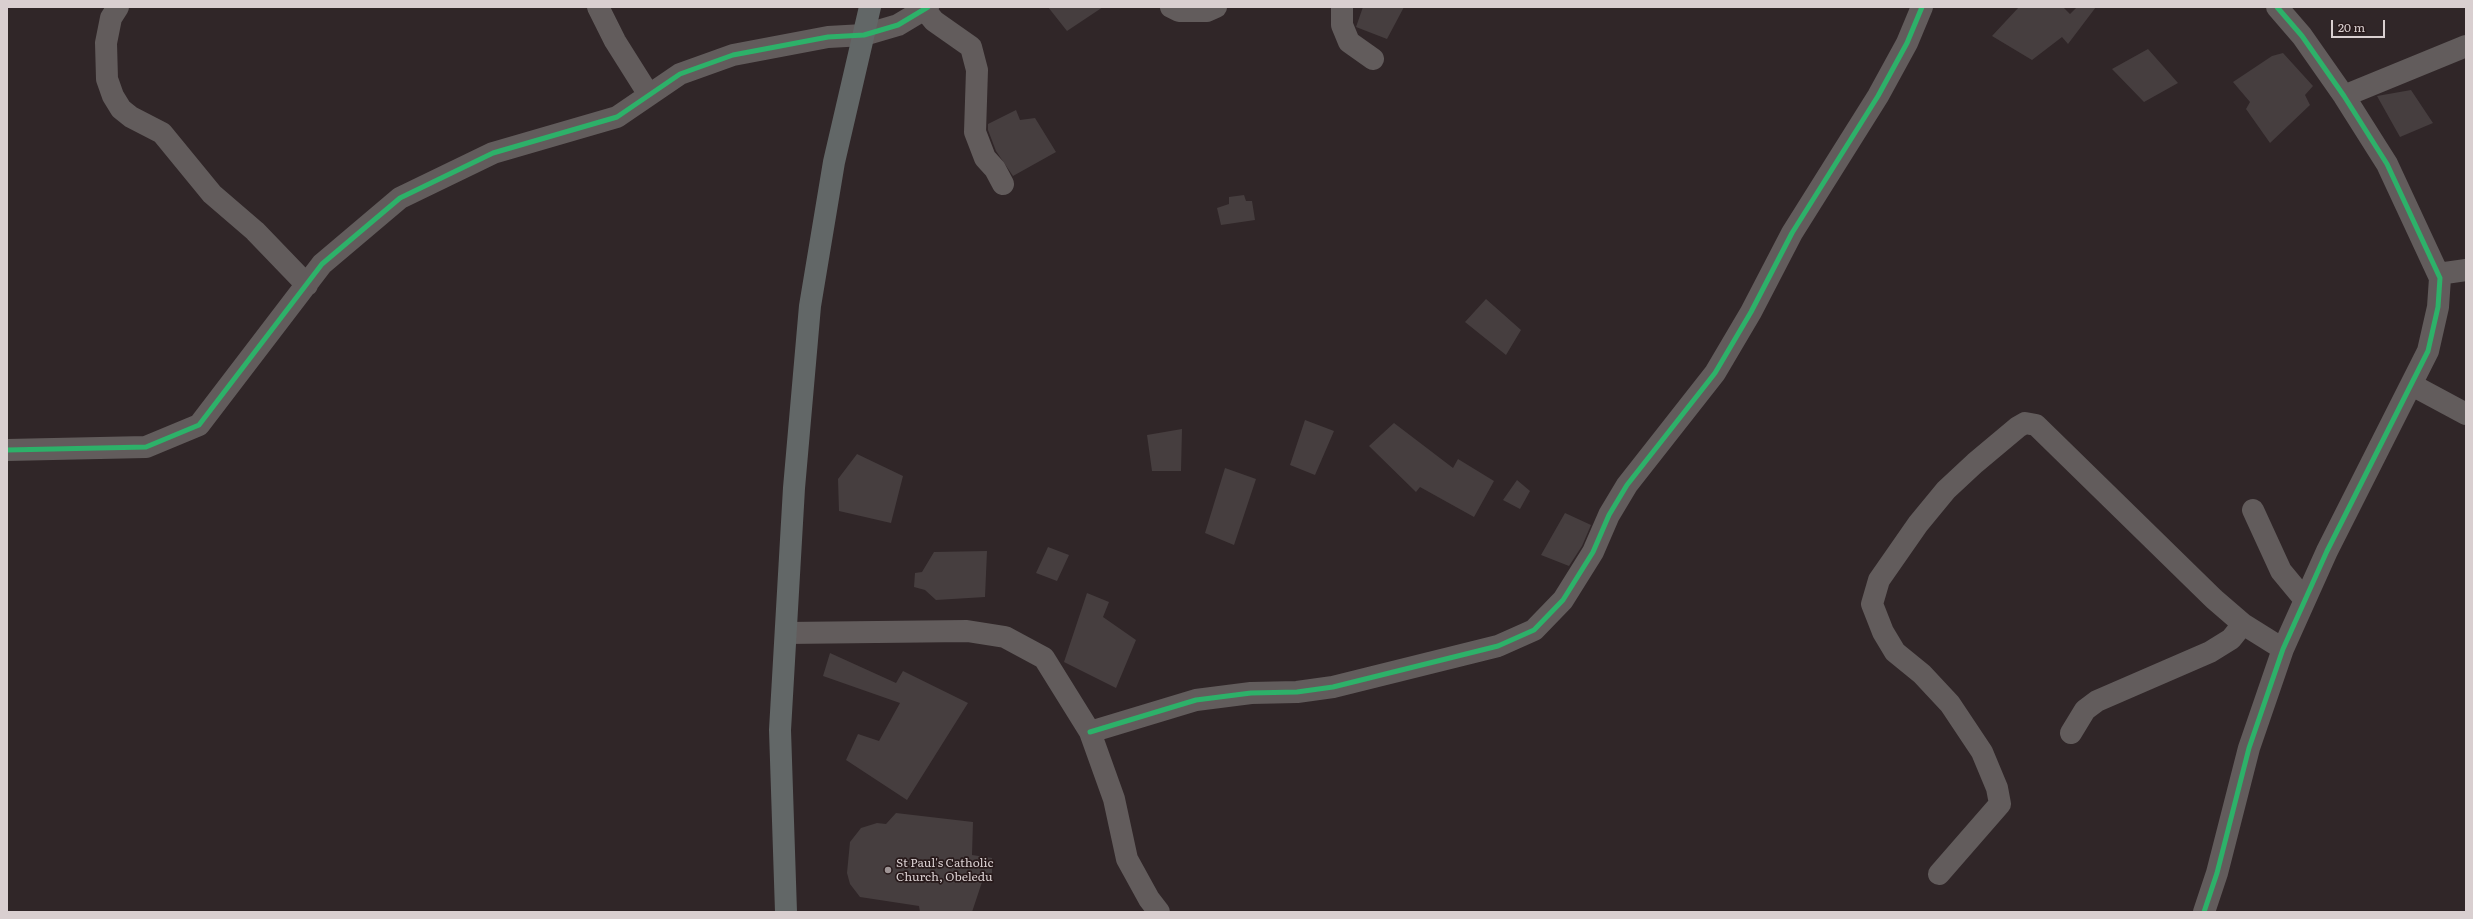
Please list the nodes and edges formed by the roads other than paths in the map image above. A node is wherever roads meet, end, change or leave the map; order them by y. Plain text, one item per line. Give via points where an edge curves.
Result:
1 (118, 7) edge
2 (598, 7) edge
3 (870, 7) edge
4 (1171, 7) edge
5 (1216, 7) edge
6 (1342, 7) edge
7 (1922, 7) edge
8 (2276, 7) edge
9 (927, 8) edge
10 (864, 35) junction
11 (2466, 46) edge
12 (1373, 59) dead end
13 (649, 96) junction
14 (2344, 96) junction
15 (1003, 184) dead end
16 (2466, 270) edge
17 (2440, 278) junction
18 (307, 284) junction
19 (2412, 385) junction
20 (2466, 414) edge
21 (7, 450) edge
22 (2253, 510) dead end
23 (2305, 600) junction
24 (2243, 624) junction
25 (786, 633) junction
26 (2283, 649) junction
27 (1090, 732) junction
28 (2072, 733) dead end
29 (1939, 874) dead end
30 (786, 912) edge
31 (1159, 912) edge
32 (2204, 912) edge

1 - 18 street via 111,18 106,43 107,79 121,109 131,118 162,133 212,194 255,231
2 - 13 street via 614,41
3 - 10 main road
4 - 5 street via 1179,11 1207,11
6 - 12 street via 1342,25 1348,42
7 - 27 street via 1907,43 1878,96 1792,233 1715,373 1628,485 1609,515 1593,552 1563,600 1534,630 1498,646 1333,687 1196,700 1158,709
8 - 14 street via 2302,36
9 - 10 street via 898,25
9 - 15 street via 934,21 971,47 977,70 975,132 985,158
10 - 13 street via 828,37 733,55 680,74
10 - 25 main road via 834,162 810,306 794,488
11 - 14 street
13 - 18 street via 617,117 493,153 400,198 322,264
14 - 17 street via 2387,164
16 - 17 street via 2446,273
17 - 19 street via 2438,306 2428,352
18 - 21 street via 199,425 146,447
19 - 20 street
19 - 23 street
22 - 23 street via 2281,571
23 - 26 street
24 - 26 street
24 - 28 street via 2231,639 2210,652 2097,701 2086,710
24 - 29 street via 2214,599 2036,425 2025,423 2005,437 1946,490 1918,524 1879,580 1872,604 1882,632 1895,652 1922,674 1950,704 1982,752 1997,788 2000,804
25 - 27 street via 967,631 1005,637 1044,658
25 - 30 main road via 780,730
26 - 32 street via 2249,748 2217,873
27 - 31 street via 1114,799 1126,859

